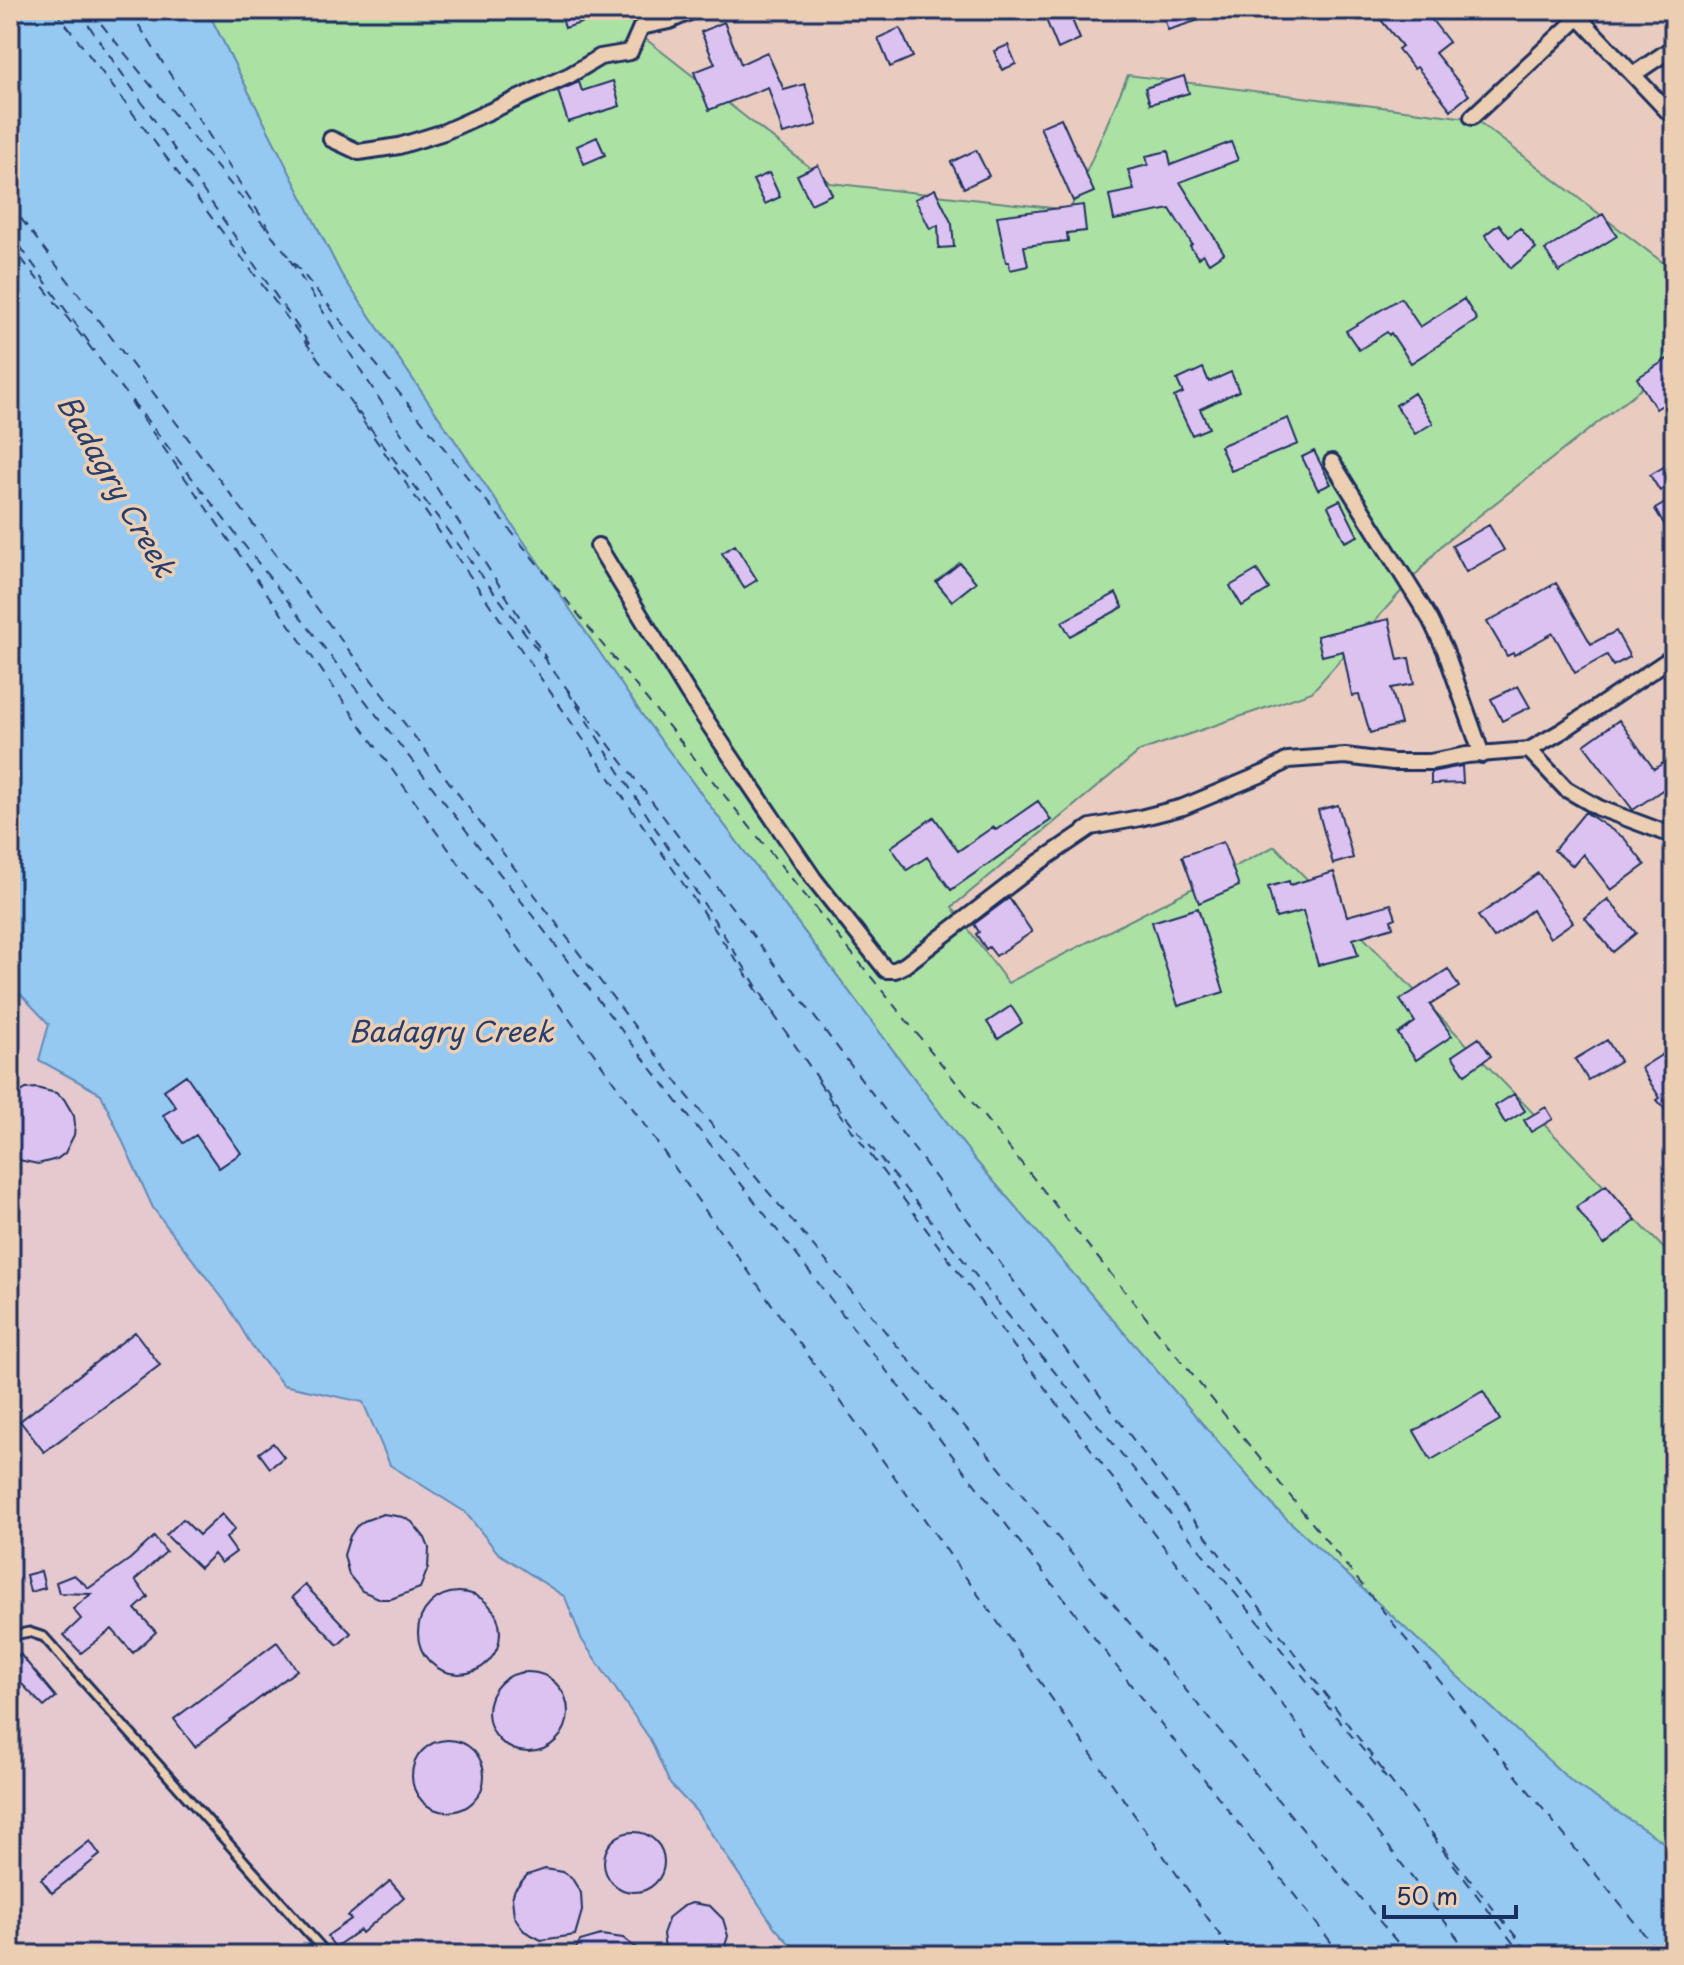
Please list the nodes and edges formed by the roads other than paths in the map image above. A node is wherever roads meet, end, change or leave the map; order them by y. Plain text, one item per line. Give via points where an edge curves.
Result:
1 (694, 10) edge
2 (1575, 14) edge
3 (1674, 47) edge
4 (1634, 74) junction
5 (1472, 117) dead end
6 (1674, 118) edge
7 (331, 139) dead end
8 (1332, 462) dead end
9 (598, 546) dead end
10 (1674, 656) edge
11 (1529, 750) junction
12 (1482, 755) junction
13 (1674, 836) edge
14 (10, 1636) edge
15 (328, 1955) edge

1 - 7 street via 641,27 630,52 600,57 444,132 359,152
2 - 4 street
2 - 5 street
3 - 4 street
4 - 6 street
8 - 12 street via 1430,619
9 - 12 street via 760,800 886,970 905,965 1091,827 1183,807 1288,760 1345,756 1430,762
10 - 11 street
11 - 12 street
11 - 13 street via 1566,789 1599,808
14 - 15 lane via 29,1632 44,1637

